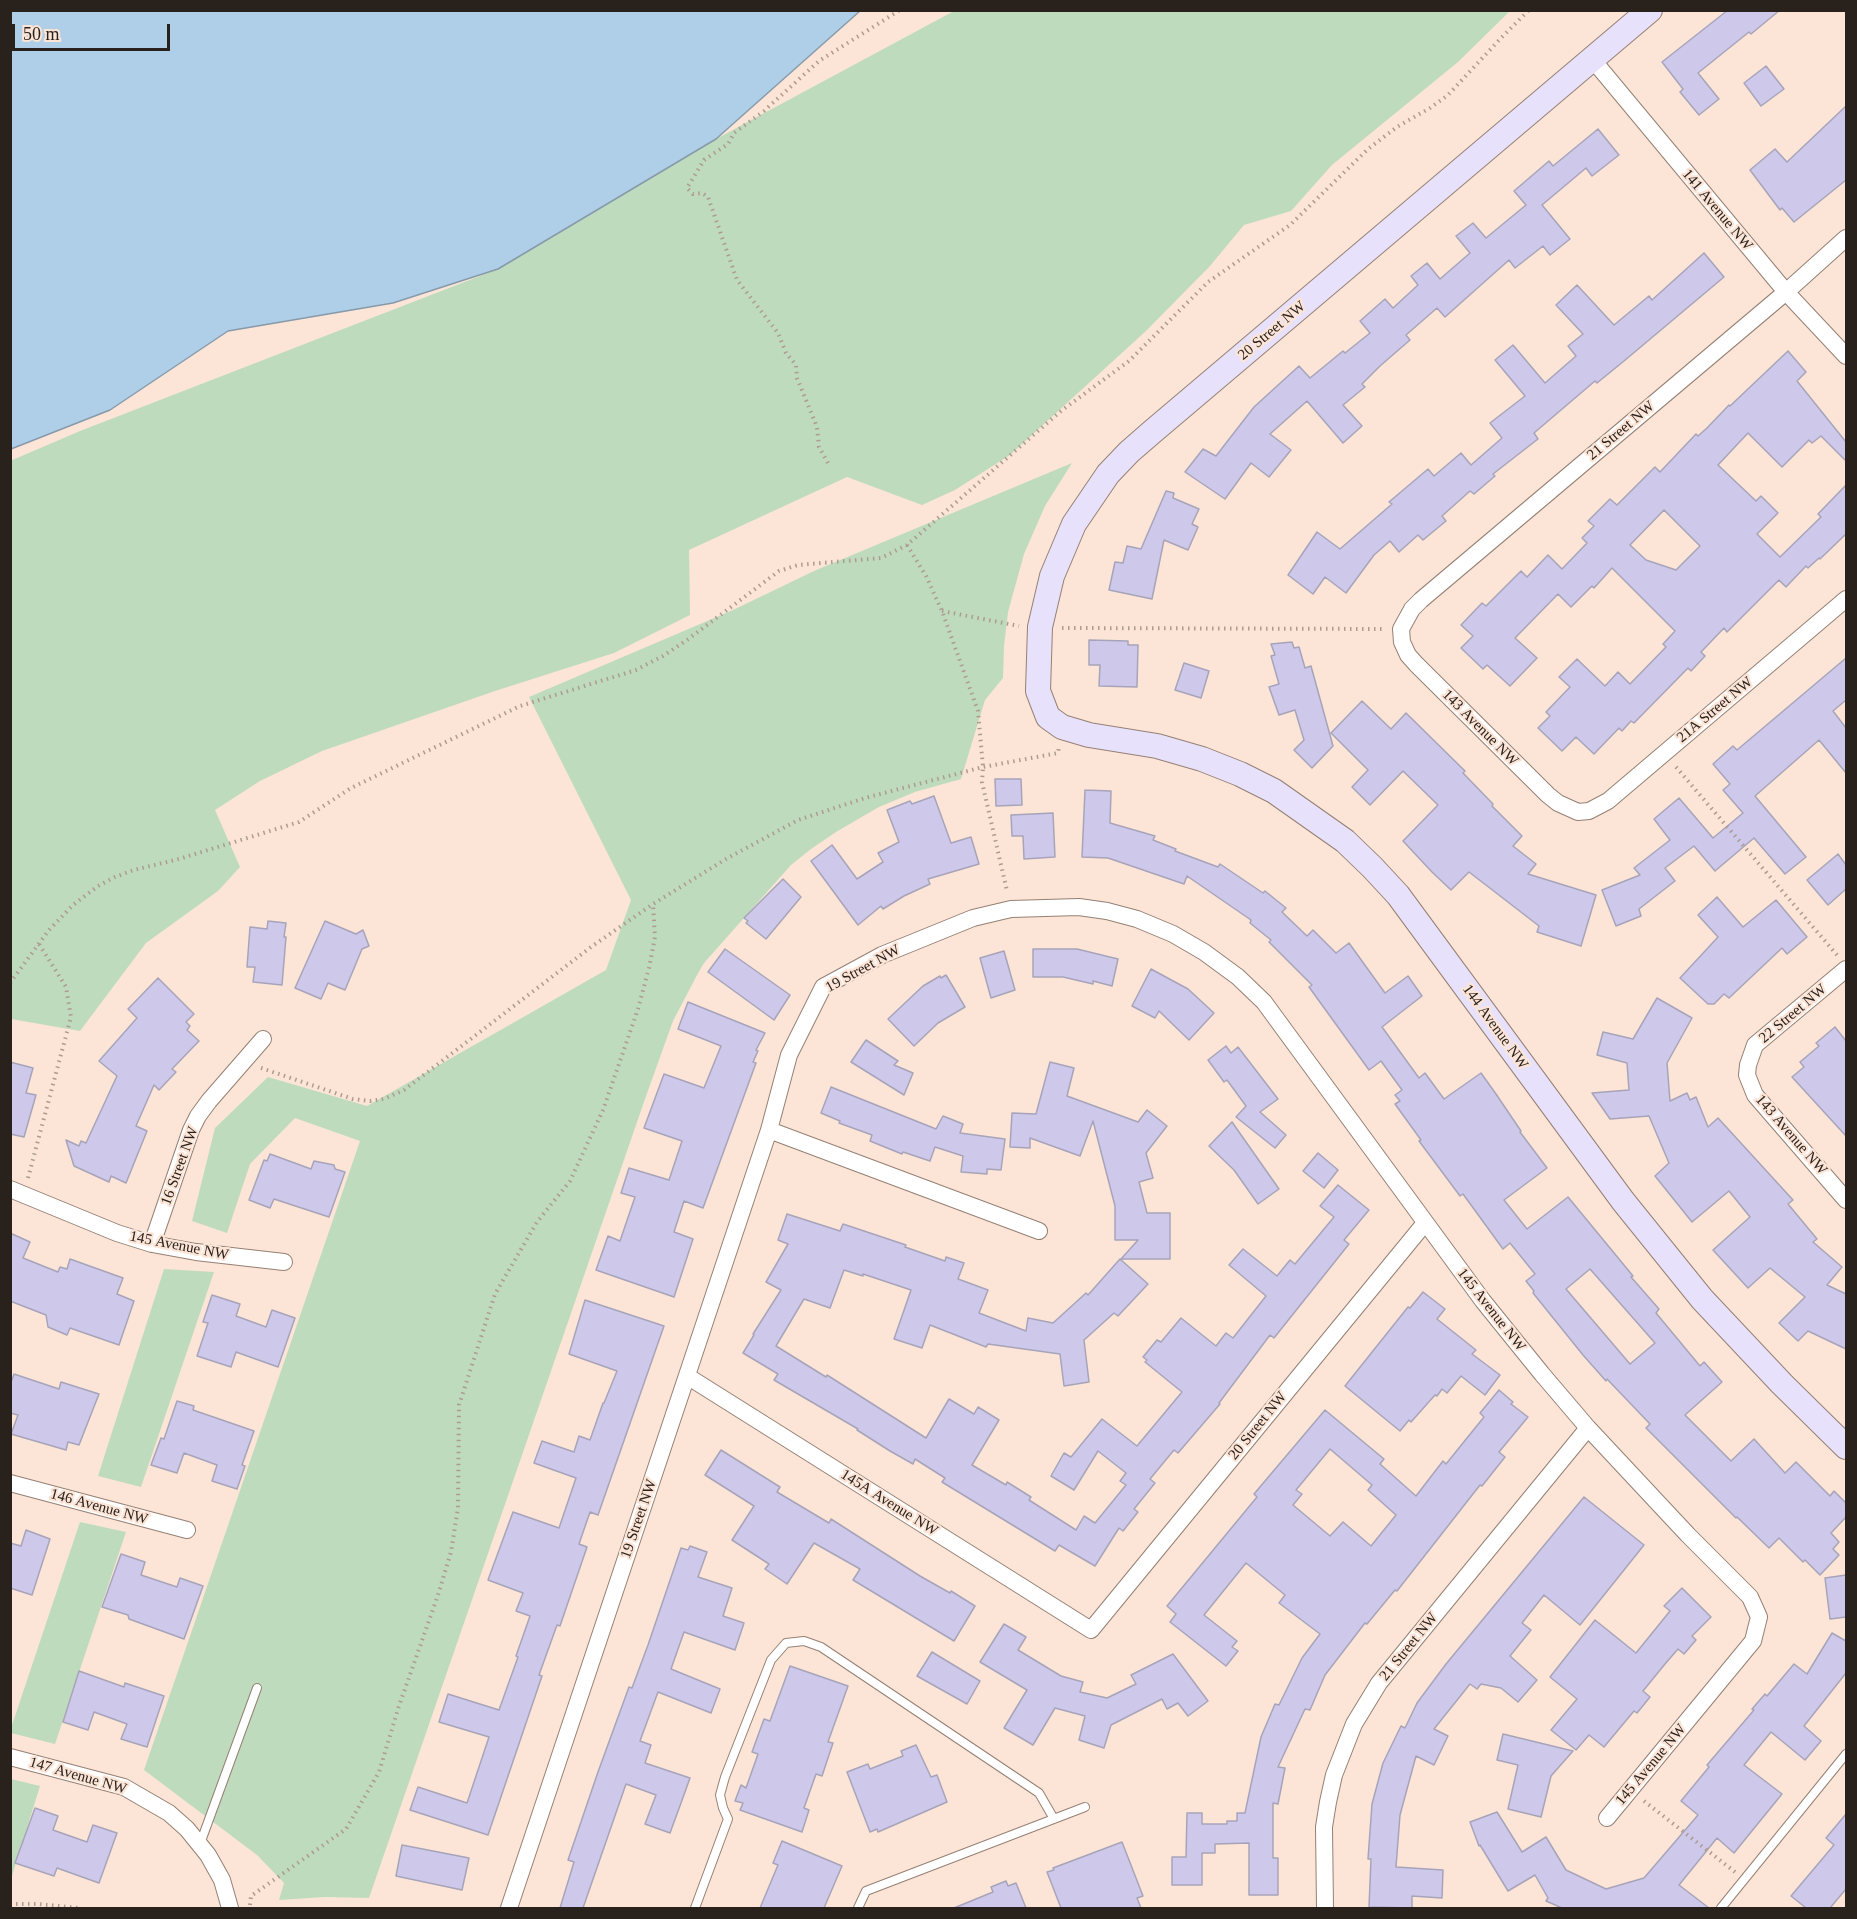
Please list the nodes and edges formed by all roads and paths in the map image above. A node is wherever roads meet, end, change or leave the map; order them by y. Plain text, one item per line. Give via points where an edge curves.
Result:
1 (900, 10) edge
2 (1529, 10) edge
3 (1650, 10) edge
4 (1593, 60) junction
5 (1846, 238) edge
6 (1786, 292) junction
7 (1846, 356) edge
8 (828, 463) dead end
9 (908, 545) junction
10 (1846, 599) edge
11 (942, 611) junction
12 (1040, 627) junction
13 (1401, 629) junction
14 (1062, 727) junction
15 (1664, 753) junction
16 (983, 767) junction
17 (1578, 812) joint
18 (653, 904) junction
19 (1011, 909) junction
20 (39, 944) junction
21 (1843, 963) edge
22 (10, 982) edge
23 (263, 1040) dead end
24 (243, 1062) junction
25 (1748, 1065) joint
26 (769, 1130) junction
27 (17, 1192) edge
28 (1846, 1200) edge
29 (1425, 1223) junction
30 (1039, 1231) dead end
31 (152, 1244) junction
32 (284, 1262) dead end
33 (687, 1376) junction
34 (1588, 1428) junction
35 (1846, 1447) edge
36 (10, 1483) edge
37 (187, 1530) dead end
38 (1091, 1630) joint
39 (257, 1688) dead end
40 (1846, 1754) edge
41 (10, 1758) edge
42 (1629, 1790) junction
43 (1085, 1808) dead end
44 (1607, 1818) dead end
45 (1054, 1819) junction
46 (200, 1845) junction
47 (1745, 1880) junction
48 (249, 1903) dead end
49 (10, 1904) edge
50 (79, 1908) edge
51 (230, 1908) edge
52 (509, 1908) edge
53 (695, 1908) edge
54 (858, 1908) edge
55 (1325, 1908) edge
56 (1721, 1908) edge

1 - 8 path via 819,61 734,133 728,144 704,160 687,188 693,194 702,192 708,196 736,280 778,333 796,365 797,378 817,427 819,447
2 - 9 path via 1448,95 1396,127 1290,225 1208,282 1135,356 1061,411
3 - 4 street, 20 Street NW
4 - 6 street, 141 Avenue NW
4 - 12 street, 20 Street NW via 1129,452 1102,482 1074,524 1052,576
5 - 6 street, 21 Street NW
6 - 7 street, 141 Avenue NW
6 - 13 street, 21 Street NW via 1421,600
9 - 11 path
9 - 20 path via 881,558 798,565 779,571 663,657 636,670 520,706 351,788 299,822 134,870 98,886 73,905
10 - 15 street, 21A Street NW
11 - 12 path via 1009,625
11 - 16 path via 978,711
12 - 13 path
12 - 14 street, 20 Street NW via 1038,691 1048,717
13 - 17 street, 143 Avenue NW via 1402,642 1416,664 1548,795
14 - 16 path via 1058,753
14 - 35 street, 144 Avenue NW via 1157,746 1240,774 1274,791 1352,848 1398,895 1623,1201 1702,1299
15 - 17 street, 21A Street NW via 1608,801
15 - 21 path
16 - 18 path via 798,820
16 - 19 path via 981,782
18 - 24 path via 404,1090 384,1099 353,1099
18 - 48 path via 656,937 649,968 603,1110 570,1181 537,1222 495,1294 459,1405 458,1508 451,1552 380,1772 346,1829 251,1896
19 - 26 street, 19 Street NW via 973,918 882,955 823,987 789,1055
19 - 29 street, 145 Avenue NW via 1079,907 1137,919 1173,934 1238,977 1264,1002
20 - 22 path
20 - 27 path via 66,987 71,1017
21 - 25 street, 22 Street NW via 1755,1045
23 - 24 street, 16 Street NW
24 - 31 street, 16 Street NW via 209,1101 191,1130
25 - 28 street, 143 Avenue NW via 1747,1075 1755,1095
26 - 30 street
26 - 33 street, 19 Street NW
27 - 31 street, 145 Avenue NW
29 - 34 street, 145 Avenue NW via 1483,1301
29 - 38 street, 20 Street NW
31 - 32 street, 145 Avenue NW
33 - 38 street, 145A Avenue NW
33 - 52 street, 19 Street NW
34 - 42 street, 145 Avenue NW via 1738,1584 1756,1606 1759,1617 1747,1649
34 - 55 street, 21 Street NW via 1379,1683 1354,1724 1334,1775 1327,1810
36 - 37 street, 146 Avenue NW
39 - 46 lane
40 - 47 lane
41 - 46 street, 147 Avenue NW via 124,1787 169,1814
42 - 44 street, 145 Avenue NW
42 - 47 path
43 - 45 lane
45 - 53 lane via 1039,1793 821,1647 804,1641 786,1643 771,1660 725,1777 720,1795 728,1819
45 - 54 lane via 866,1891
46 - 51 street, 147 Avenue NW via 218,1871
47 - 56 lane
49 - 50 path

